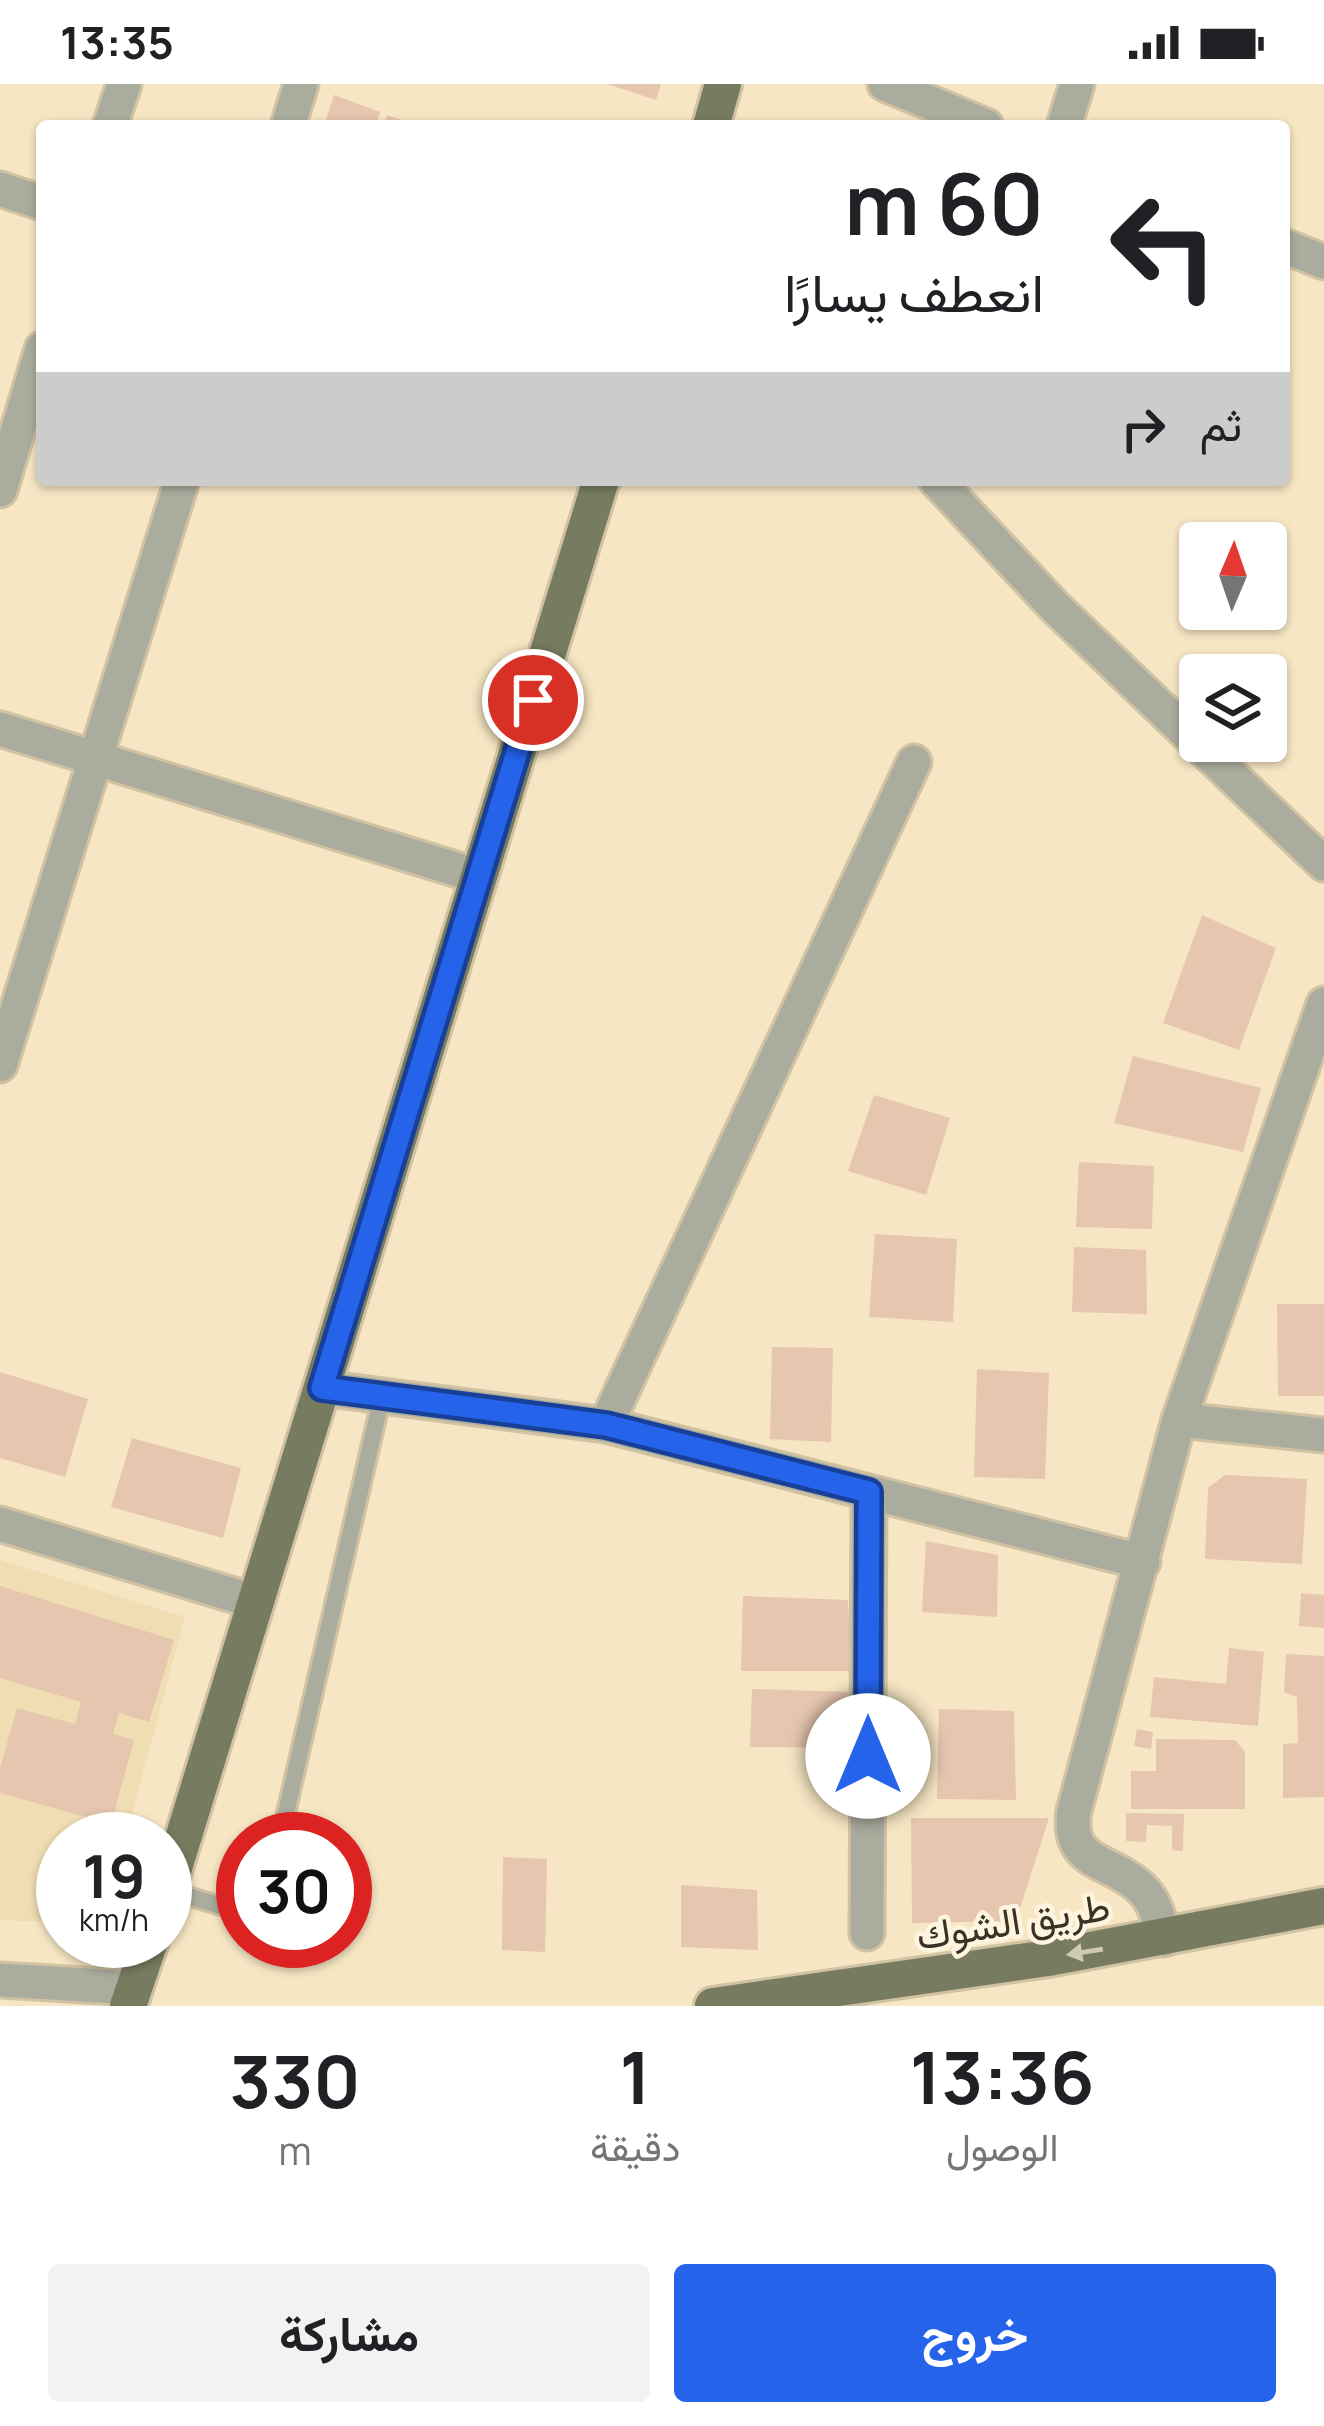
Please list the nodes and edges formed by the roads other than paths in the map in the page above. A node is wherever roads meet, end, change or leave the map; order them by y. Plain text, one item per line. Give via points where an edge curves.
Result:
1 (124, 84) edge
2 (301, 84) edge
3 (723, 84) edge
4 (885, 84) edge
5 (1077, 84) edge
6 (112, 120) edge
7 (290, 120) edge
8 (713, 120) edge
9 (972, 120) edge
10 (1066, 120) edge
11 (0, 189) edge
12 (36, 200) edge
13 (1290, 249) edge
14 (1324, 262) edge
15 (36, 369) edge
16 (180, 486) edge
17 (600, 486) edge
18 (942, 486) edge
19 (0, 490) edge
20 (0, 729) edge
21 (99, 760) junction
22 (914, 762) dead end
23 (1324, 864) edge
24 (478, 876) junction
25 (1324, 1004) edge
26 (0, 1065) edge
27 (322, 1388) junction
28 (382, 1396) junction
29 (1180, 1420) junction
30 (606, 1425) junction
31 (1324, 1435) edge
32 (869, 1492) junction
33 (0, 1524) edge
34 (1143, 1562) junction
35 (256, 1602) junction
36 (191, 1812) edge
37 (286, 1812) edge
38 (1324, 1906) edge
39 (867, 1933) dead end
40 (1165, 1939) junction
41 (141, 1968) edge
42 (0, 1981) edge
43 (131, 1997) edge
44 (713, 2006) edge

1 - 6 street
2 - 7 street
3 - 8 main road
4 - 9 street
5 - 10 street
11 - 12 street
13 - 14 street
15 - 19 street
16 - 21 street
17 - 24 main road
18 - 23 street via 1055,608
20 - 21 street
21 - 24 street
21 - 26 street
22 - 30 street
24 - 27 main road
25 - 29 street
27 - 28 street
27 - 35 main road
28 - 30 street
28 - 37 lane
29 - 31 street
29 - 34 street
30 - 32 street
32 - 34 street
32 - 39 street
33 - 35 street
34 - 40 street via 1072,1822 1077,1846 1093,1864 1144,1891
35 - 36 main road
38 - 40 main road, طريق الشوك
40 -> 44 main road, طريق الشوك
41 - 43 main road
42 - 43 street

